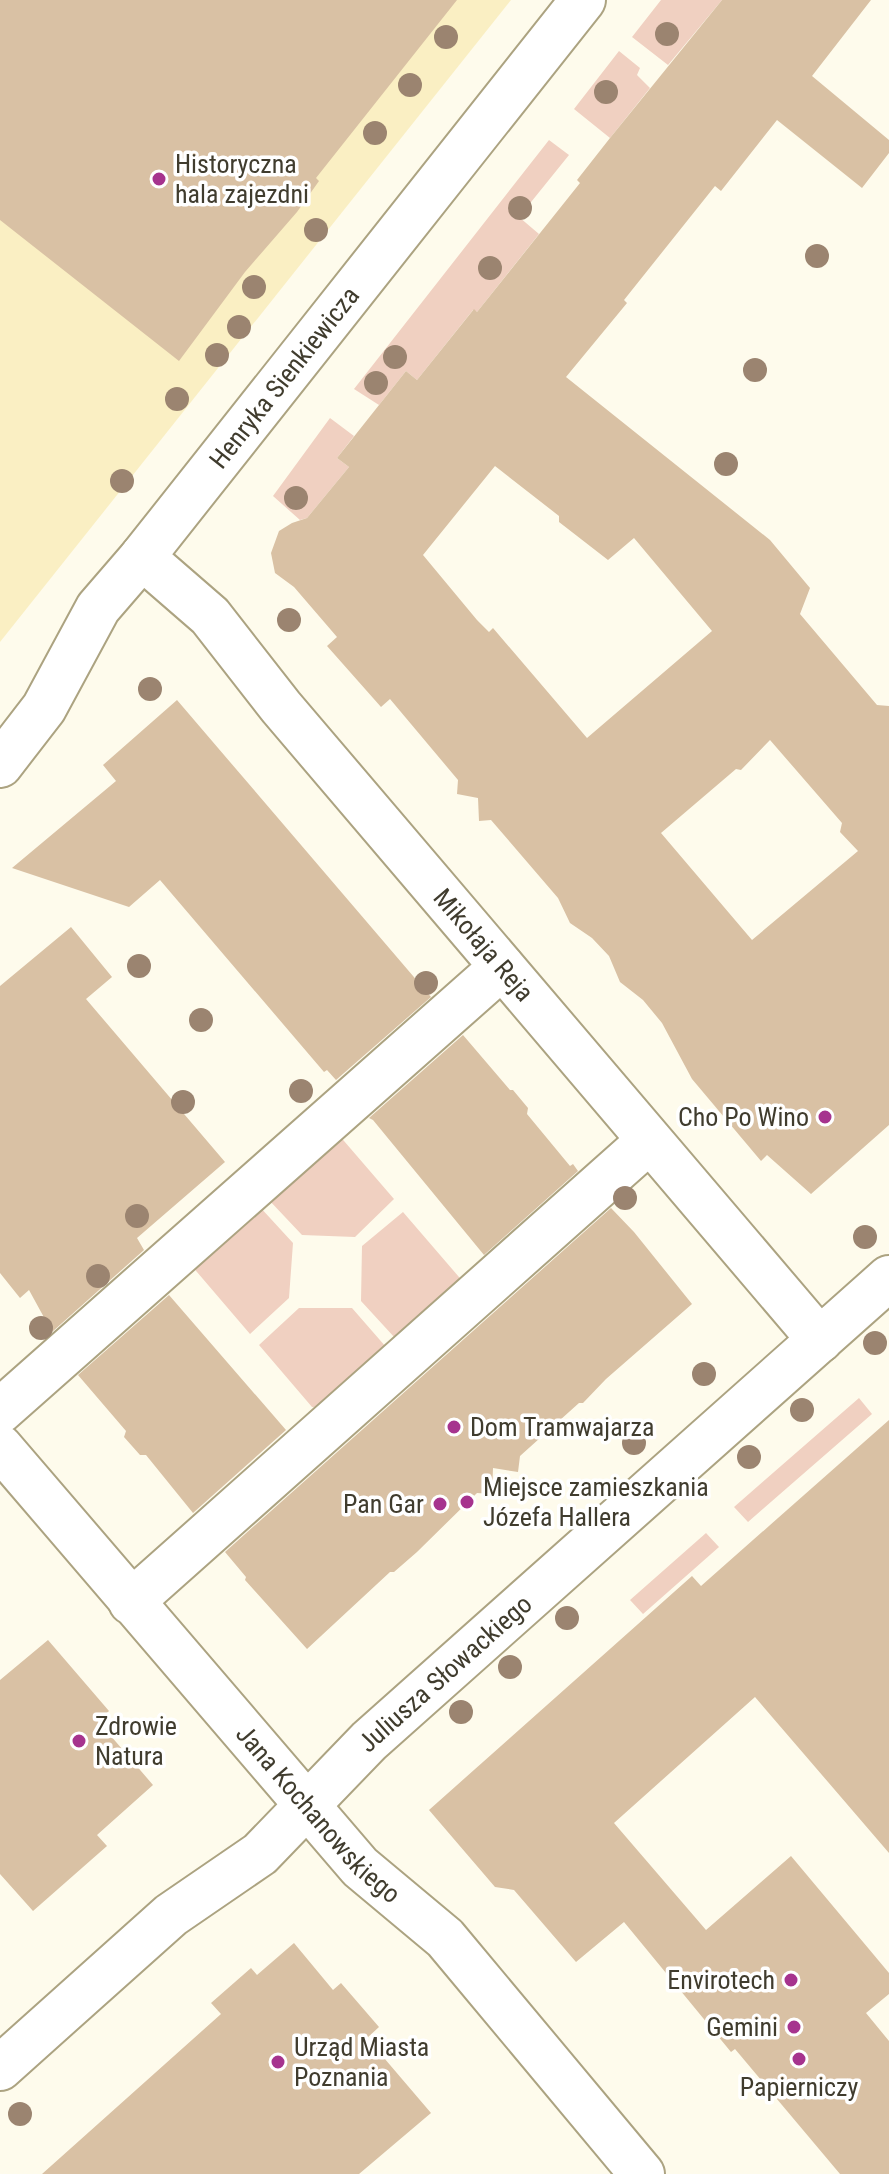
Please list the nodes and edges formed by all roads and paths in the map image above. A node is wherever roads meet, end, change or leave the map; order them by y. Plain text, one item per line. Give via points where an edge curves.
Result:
1 (583, 0) edge
2 (142, 557) junction
3 (0, 765) edge
4 (502, 967) junction
5 (649, 1141) junction
6 (889, 1278) edge
7 (820, 1340) junction
8 (0, 1411) edge
9 (0, 1447) edge
10 (131, 1602) junction
11 (308, 1805) junction
12 (0, 2068) edge
13 (642, 2174) edge

1 - 2 street, Henryka Sienkiewicza
2 - 3 street, Henryka Sienkiewicza via 98,608 44,708
2 - 4 street, Mikołaja Reja via 210,616
4 - 5 street, Mikołaja Reja
4 - 8 street
5 - 7 street, Mikołaja Reja
5 - 10 street
6 - 7 street, Juliusza Słowackiego
7 - 11 street, Juliusza Słowackiego via 369,1741
9 - 10 street, Jana Kochanowskiego
10 - 11 street, Jana Kochanowskiego
11 - 12 street, Juliusza Słowackiego via 260,1854 171,1915
11 - 13 street, Jana Kochanowskiego via 360,1867 445,1938

